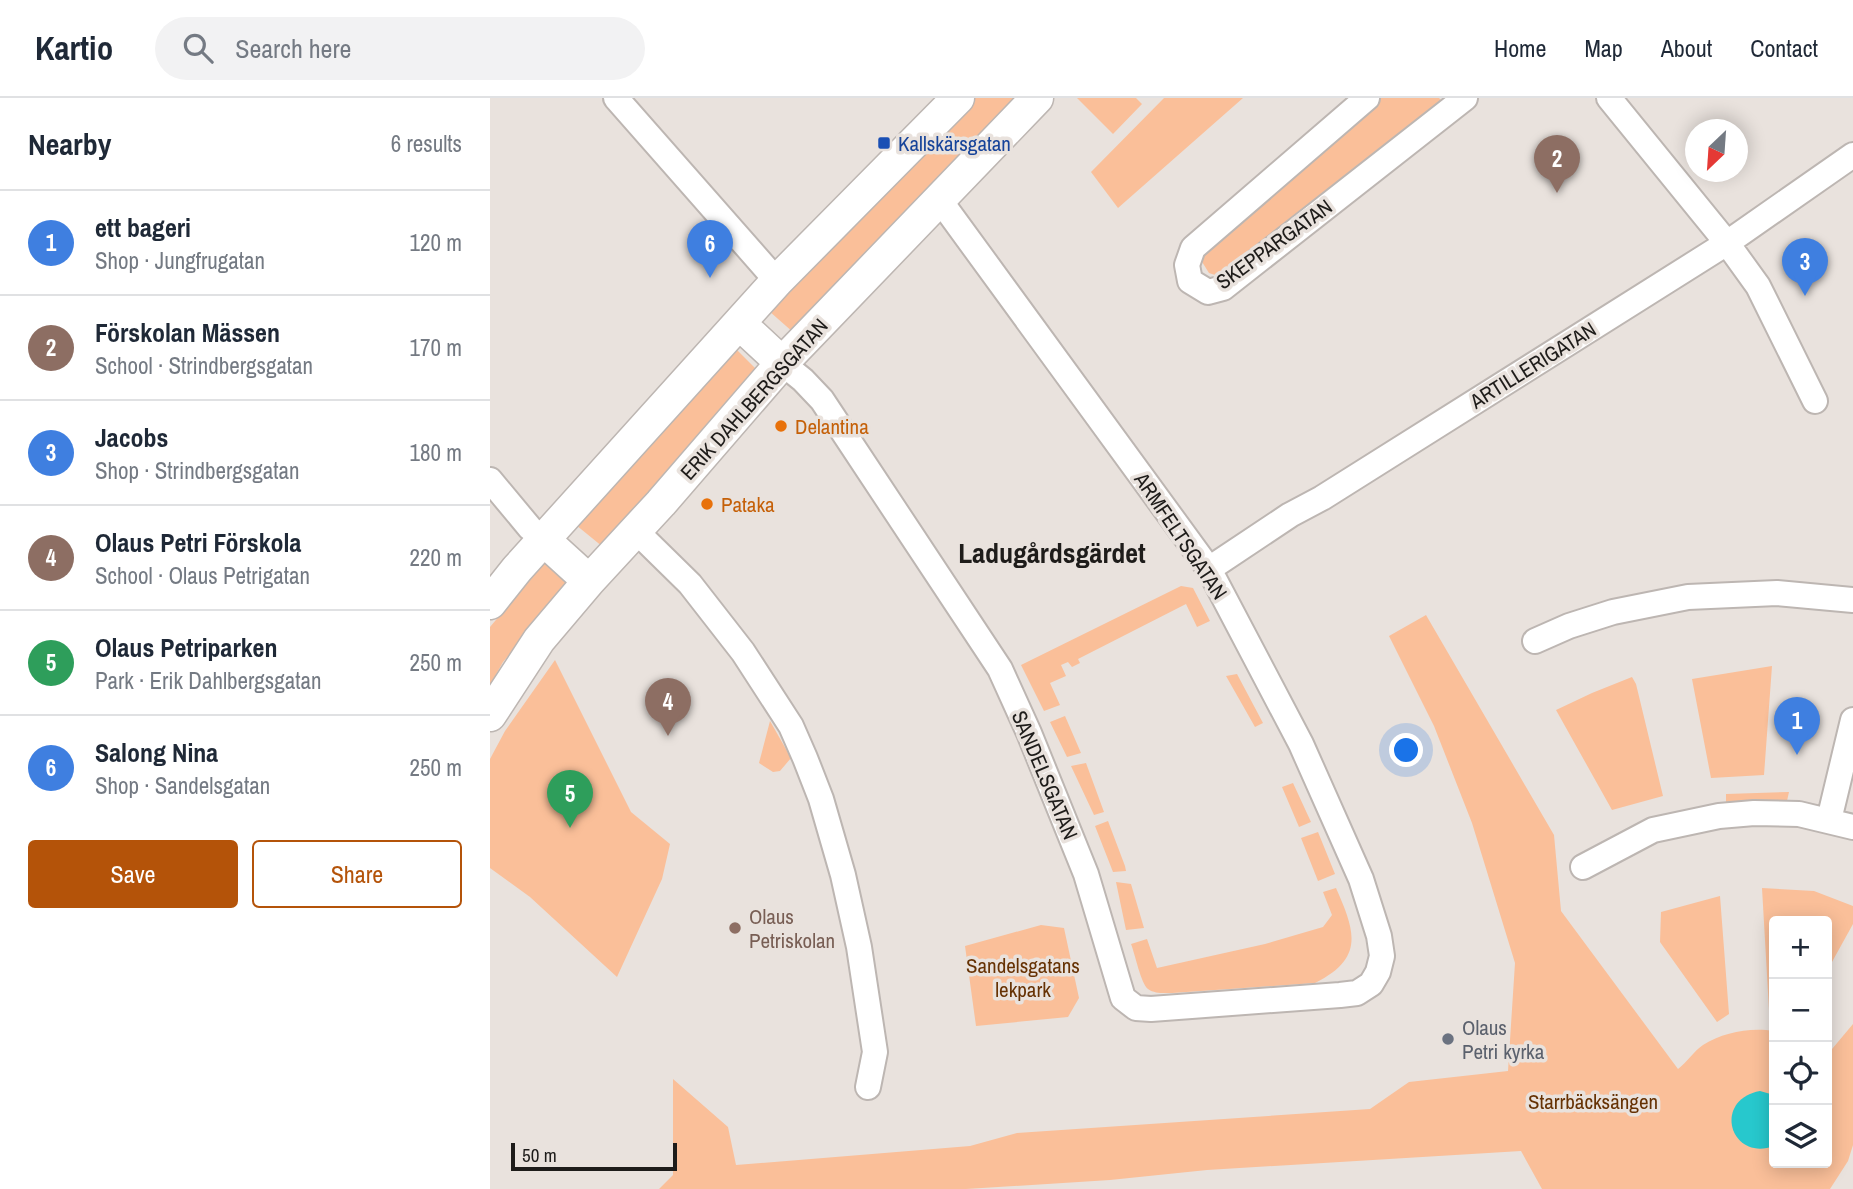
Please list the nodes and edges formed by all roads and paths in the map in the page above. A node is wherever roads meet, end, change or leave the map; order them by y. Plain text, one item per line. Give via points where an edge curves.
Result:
1 (616, 98) edge
2 (958, 98) edge
3 (1037, 98) edge
4 (1367, 98) edge
5 (1465, 98) edge
6 (1609, 98) edge
7 (1853, 155) edge
8 (939, 199) junction
9 (1727, 243) junction
10 (777, 281) junction
11 (740, 324) junction
12 (782, 363) junction
13 (1815, 401) dead end
14 (490, 480) edge
15 (635, 530) junction
16 (544, 540) junction
17 (1209, 569) junction
18 (589, 580) junction
19 (1853, 600) edge
20 (490, 603) edge
21 (1535, 641) dead end
22 (490, 715) edge
23 (1853, 720) edge
24 (1841, 823) edge
25 (1583, 867) dead end
26 (1371, 984) joint
27 (868, 1087) dead end

1 - 10 street
2 - 10 street
3 - 8 street, ERIK DAHLBERGSGATAN
4 - 5 street, SKEPPARGATAN via 1193,248 1187,265 1190,281 1208,292 1223,288
6 - 9 street
7 - 9 street, ARTILLERIGATAN
8 - 12 street, ERIK DAHLBERGSGATAN
8 - 17 street, ARMFELTSGATAN
9 - 13 street via 1758,286
9 - 17 street, ARTILLERIGATAN
10 - 11 street
11 - 12 street
11 - 16 street
12 - 15 street, ERIK DAHLBERGSGATAN
12 - 26 street, SANDELSGATAN via 822,400 1000,669 1086,874 1124,998 1136,1008 1151,1009 1357,993
14 - 16 street
15 - 18 street, ERIK DAHLBERGSGATAN
15 - 27 street via 690,584 743,652 802,750 843,875 859,947 875,1052
16 - 18 street
16 - 20 street
17 - 26 street, ARMFELTSGATAN via 1301,744 1361,879 1382,956
18 - 22 street, ERIK DAHLBERGSGATAN via 539,640
19 - 21 street via 1777,593 1688,597 1613,612
23 - 24 street
24 - 25 street via 1799,814 1754,813 1697,820 1653,830

